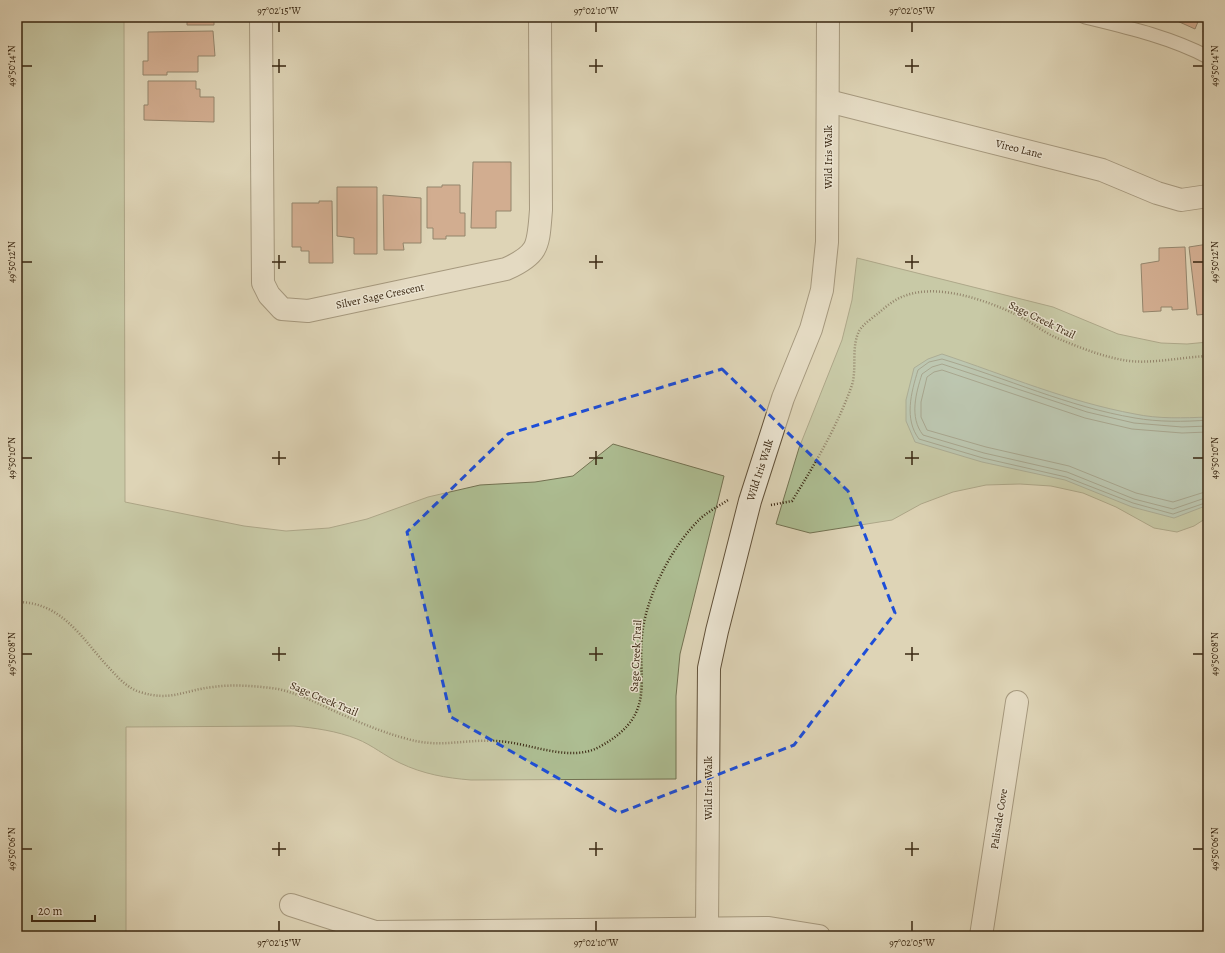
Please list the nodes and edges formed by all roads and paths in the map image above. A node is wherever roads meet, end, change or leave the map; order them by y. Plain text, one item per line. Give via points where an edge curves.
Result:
1 (261, 17) edge
2 (540, 17) edge
3 (828, 17) edge
4 (1085, 17) edge
5 (1208, 57) edge
6 (828, 101) junction
7 (1208, 196) edge
8 (1208, 356) edge
9 (750, 501) junction
10 (17, 602) edge
11 (1017, 702) dead end
12 (291, 905) dead end
13 (707, 928) junction
14 (819, 936) edge
15 (981, 936) edge

1 - 2 street, Silver Sage Crescent via 263,283 269,295 282,309 308,311 506,269 532,254 539,236 541,210
3 - 6 street, Wild Iris Walk
4 - 5 lane via 1167,40
6 - 7 street, Vireo Lane via 1102,170 1181,200
6 - 9 street, Wild Iris Walk via 827,242 822,290 811,329 783,398
8 - 9 path, Sage Creek Trail via 1124,361 1056,338 1016,314 985,303 954,294 908,294 892,302 859,331 852,384 820,457 792,500 770,505
9 - 10 path, Sage Creek Trail via 729,499 702,518 683,538 669,561 648,607 642,642 642,693 637,712 626,727 612,739 588,752 559,751 496,740 430,744 404,739 279,689 215,686 194,689 171,697 138,692 122,681 77,631 49,608 32,602
9 - 13 street, Wild Iris Walk via 709,668
11 - 15 street, Palisade Cove
12 - 13 street via 375,932
13 - 14 street via 769,928

